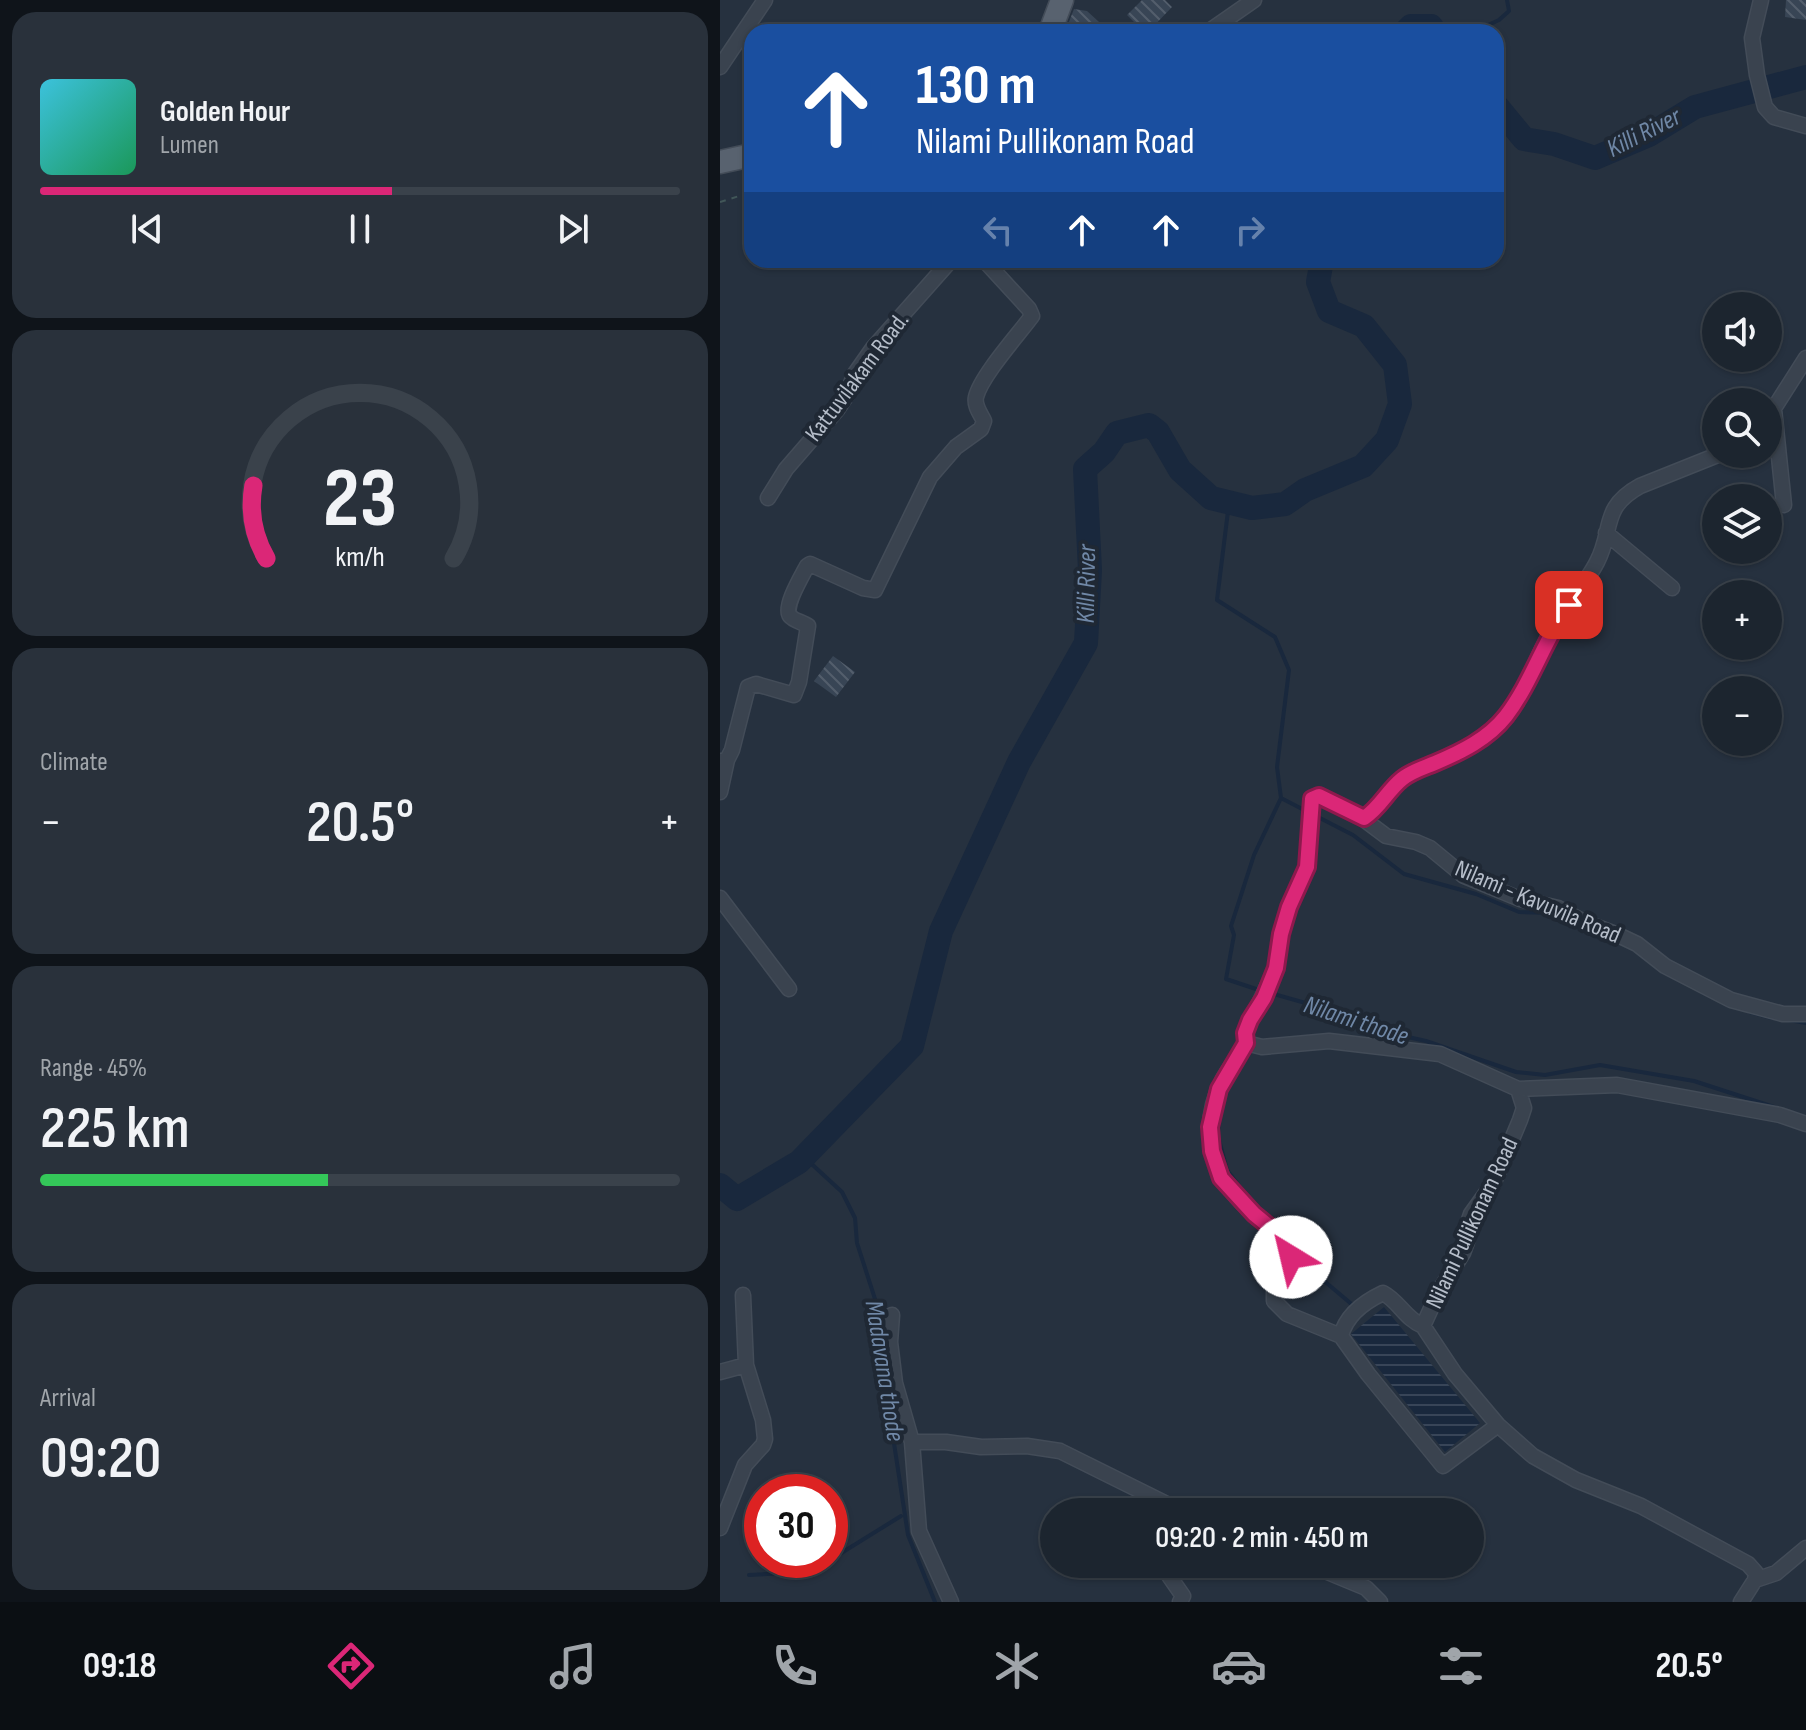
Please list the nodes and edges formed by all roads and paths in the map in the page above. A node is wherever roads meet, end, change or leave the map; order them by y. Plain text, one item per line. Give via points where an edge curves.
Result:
1 (765, 0) edge
2 (1062, 0) edge
3 (1254, 0) edge
4 (1761, 0) edge
5 (749, 24) edge
6 (1053, 24) edge
7 (1220, 24) edge
8 (744, 31) edge
9 (720, 67) edge
10 (1806, 126) edge
11 (744, 157) edge
12 (720, 162) edge
13 (744, 194) edge
14 (720, 202) edge
15 (944, 268) edge
16 (991, 268) edge
17 (1804, 368) edge
18 (1782, 398) edge
19 (1702, 461) edge
20 (1779, 468) edge
21 (768, 498) dead end
22 (1784, 505) dead end
23 (1606, 533) junction
24 (1672, 588) dead end
25 (723, 761) edge
26 (720, 792) edge
27 (1362, 818) junction
28 (720, 898) edge
29 (789, 989) dead end
30 (1806, 1014) edge
31 (1246, 1043) junction
32 (1518, 1089) junction
33 (1806, 1124) edge
34 (743, 1295) dead end
35 (892, 1315) dead end
36 (1423, 1326) junction
37 (1341, 1336) junction
38 (746, 1365) junction
39 (720, 1372) edge
40 (1498, 1425) junction
41 (912, 1442) junction
42 (1155, 1498) edge
43 (720, 1528) edge
44 (1806, 1548) edge
45 (1171, 1578) edge
46 (1342, 1578) edge
47 (1755, 1580) junction
48 (951, 1602) edge
49 (1180, 1602) edge
50 (1380, 1602) edge
51 (1741, 1602) edge

1 - 5 street
2 - 6 main road
3 - 7 street
4 - 10 street via 1752,38 1761,96 1774,117
8 - 9 street
11 - 12 main road
13 - 14 path
15 - 21 street, Kattuvilakam Road. via 873,348 837,410
16 - 25 street via 1032,316 978,393 981,429 956,447 930,477 875,590 807,566 788,612 808,626 794,695 756,684 748,687 732,750
17 - 18 street
19 - 23 street via 1630,491 1614,508
20 - 22 street
23 - 24 street
23 - 27 street via 1598,560 1504,718 1482,740 1412,771 1375,812
25 - 26 street
27 - 30 street, Nilami - Kavuvila Road via 1386,836 1430,848 1464,876 1628,939 1665,966 1731,1000 1783,1014
27 - 31 street via 1319,796 1312,799 1307,867 1289,907 1276,968 1245,1033
28 - 29 street
31 - 32 street via 1262,1047 1329,1041 1440,1054
31 - 37 street via 1223,1079 1213,1108 1212,1151 1230,1190 1287,1241 1291,1257 1274,1289 1274,1301 1287,1314
32 - 33 street via 1617,1085
32 - 36 street, Nilami Pullikonam Road via 1524,1108 1512,1142 1494,1182 1471,1214 1463,1253
34 - 38 street
35 - 41 street via 895,1383
36 - 37 street via 1383,1293 1346,1321
36 - 40 street, Nilami Pullikonam Road
37 - 40 street via 1443,1466
38 - 39 street
38 - 43 street via 765,1439 745,1465
40 - 47 street, Nilami Pullikonam Road via 1533,1456 1576,1480 1641,1506 1742,1560 1753,1568
41 - 42 street via 1060,1451
41 - 48 street via 919,1531
44 - 47 street via 1776,1573
45 - 49 street via 1183,1596
46 - 50 street via 1366,1588
47 - 51 street

